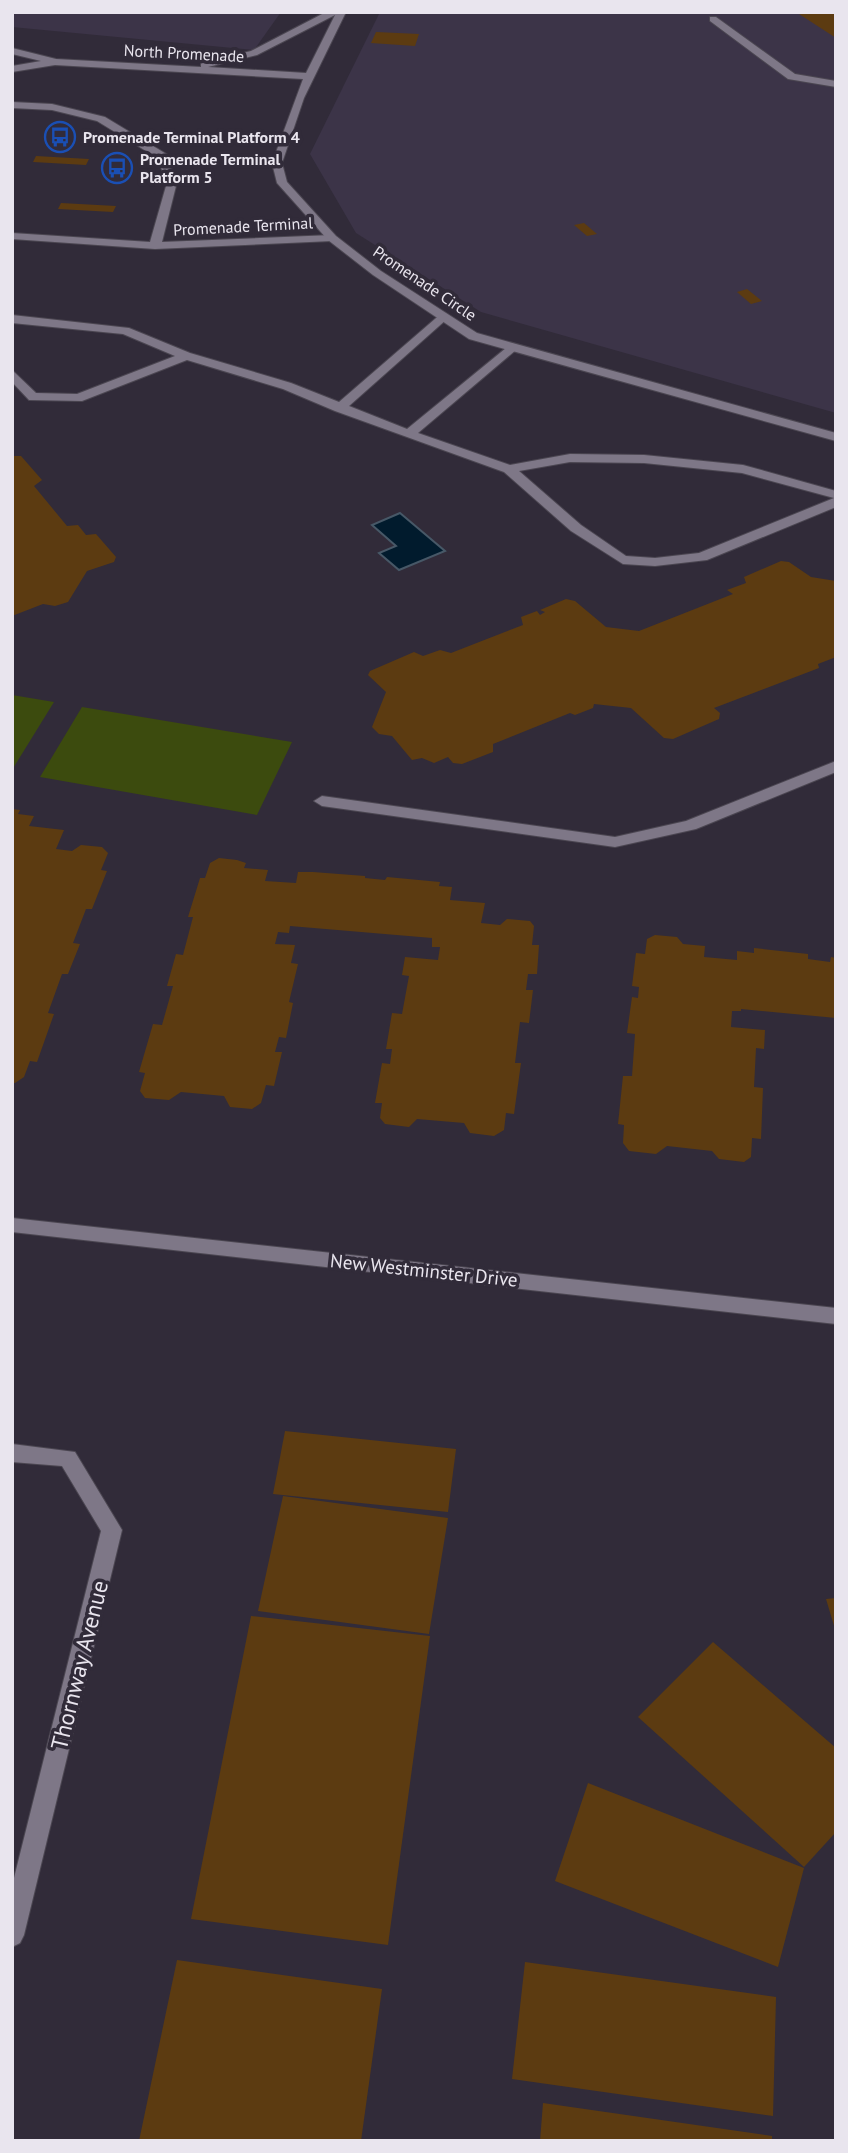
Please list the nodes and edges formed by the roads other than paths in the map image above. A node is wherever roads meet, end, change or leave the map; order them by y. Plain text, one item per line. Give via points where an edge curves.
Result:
1 (334, 12) edge
2 (341, 12) edge
3 (713, 19) dead end
4 (12, 51) edge
5 (55, 62) junction
6 (12, 69) edge
7 (189, 69) junction
8 (310, 76) junction
9 (836, 83) edge
10 (12, 105) edge
11 (12, 236) edge
12 (332, 238) junction
13 (155, 246) junction
14 (443, 316) junction
15 (12, 319) edge
16 (512, 347) junction
17 (186, 356) junction
18 (12, 374) edge
19 (340, 408) junction
20 (409, 434) junction
21 (836, 437) edge
22 (509, 469) junction
23 (836, 495) edge
24 (836, 502) edge
25 (836, 766) edge
26 (322, 802) dead end
27 (12, 1225) edge
28 (836, 1316) edge
29 (12, 1453) edge
30 (12, 1935) edge

1 - 7 street via 254,52
2 - 8 street, Promenade Circle
3 - 9 street via 792,78
4 - 5 street, North Promenade
5 - 6 street, North Promenade
5 - 7 street, North Promenade
7 - 8 street, North Promenade
8 - 12 street, Promenade Circle via 277,163 282,183
10 - 13 street, Promenade Terminal via 52,107 101,119 164,158 171,186
11 - 13 street, Promenade Terminal
12 - 13 street, Promenade Terminal
12 - 14 street, Promenade Circle
14 - 16 street, Promenade Circle via 473,336
14 - 19 street
15 - 17 street via 125,331
16 - 20 street
16 - 21 street, Promenade Circle
17 - 18 street via 78,398 33,397
17 - 19 street via 287,386
19 - 20 street
20 - 22 street
22 - 23 street via 570,458 644,459 743,469
22 - 24 street via 576,528 623,560 702,557
25 - 26 street via 690,825 615,842
27 - 28 street, New Westminster Drive
29 - 30 street, Thornway Avenue via 68,1458 112,1530

